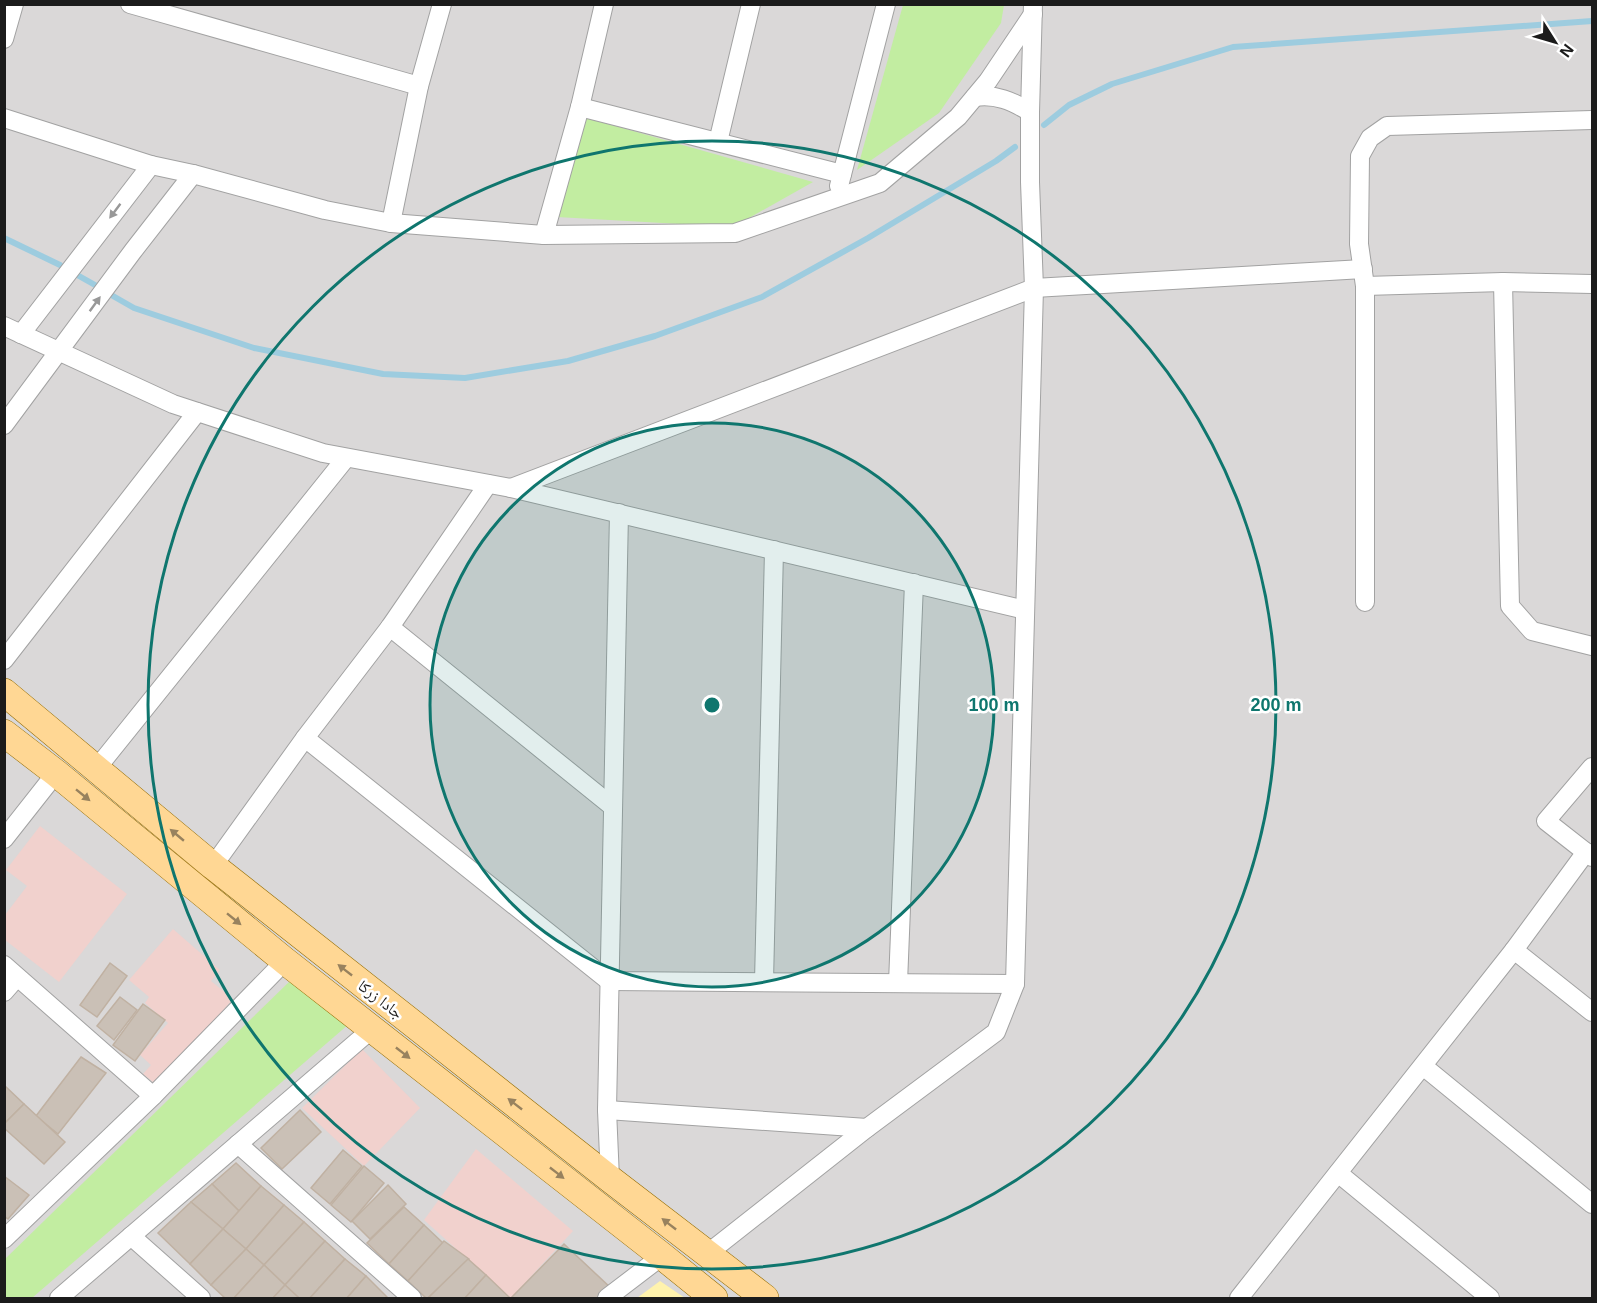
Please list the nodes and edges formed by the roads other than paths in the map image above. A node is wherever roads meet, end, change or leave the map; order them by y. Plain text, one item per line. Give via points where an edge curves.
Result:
1 (14, 4) edge
2 (130, 4) edge
3 (442, 4) edge
4 (604, 4) edge
5 (751, 4) edge
6 (886, 4) edge
7 (1033, 9) edge
8 (4, 39) edge
9 (419, 86) junction
10 (975, 98) junction
11 (580, 107) junction
12 (1030, 112) junction
13 (4, 118) edge
14 (1593, 120) edge
15 (718, 142) junction
16 (151, 165) junction
17 (193, 174) junction
18 (842, 174) junction
19 (836, 198) junction
20 (391, 223) junction
21 (544, 235) junction
22 (1364, 278) junction
23 (1503, 282) junction
24 (1593, 284) edge
25 (1034, 288) junction
26 (13, 330) edge
27 (60, 351) junction
28 (197, 412) junction
29 (4, 425) edge
30 (346, 458) junction
31 (488, 484) junction
32 (511, 488) junction
33 (619, 513) junction
34 (774, 550) junction
35 (914, 583) junction
36 (1365, 602) dead end
37 (1025, 610) junction
38 (390, 627) junction
39 (1593, 646) edge
40 (4, 660) edge
41 (4, 692) edge
42 (4, 733) edge
43 (305, 738) junction
44 (1593, 767) edge
45 (97, 768) junction
46 (56, 773) junction
47 (613, 807) junction
48 (4, 839) edge
49 (1589, 854) edge
50 (213, 866) junction
51 (1515, 950) junction
52 (285, 961) junction
53 (11, 971) edge
54 (609, 981) junction
55 (764, 982) junction
56 (898, 983) junction
57 (1015, 984) junction
58 (4, 992) edge
59 (1593, 1012) edge
60 (372, 1029) junction
61 (1423, 1066) junction
62 (153, 1096) junction
63 (607, 1110) junction
64 (867, 1128) junction
65 (238, 1144) junction
66 (1338, 1173) junction
67 (610, 1179) junction
68 (1593, 1204) edge
69 (131, 1236) junction
70 (4, 1239) edge
71 (707, 1254) junction
72 (662, 1256) junction
73 (1242, 1298) edge
74 (59, 1299) edge
75 (201, 1299) edge
76 (412, 1299) edge
77 (607, 1299) edge
78 (714, 1299) edge
79 (765, 1299) edge
80 (1490, 1299) edge

1 - 8 street
2 - 9 street
3 - 9 street
4 - 11 street
5 - 15 street
6 - 18 street
7 - 10 street
7 - 12 street
9 - 20 street
10 - 12 street via 1002,98
10 - 19 street via 880,183
11 - 15 street
11 - 21 street
12 - 25 street
13 - 16 street
14 - 22 street via 1387,126 1370,138 1360,156 1359,244
15 - 18 street
16 - 17 street
16 -> 26 street
17 - 20 street via 325,210
27 -> 17 street
18 - 19 street
19 - 21 street via 735,233
20 - 21 street
22 - 23 street
22 - 25 street
22 - 36 street
23 - 24 street
23 - 39 street via 1510,606 1532,631
25 - 32 street
25 - 37 street
26 - 27 street
27 - 28 street
27 - 29 street
28 - 30 street
28 - 40 street
30 - 31 street
30 - 45 street
31 - 32 street
31 - 38 street
32 - 33 street
33 - 34 street
33 - 47 street
34 - 35 street
34 - 55 street
35 - 37 street
35 - 56 street
37 - 57 street
38 - 43 street
38 - 47 street
41 - 45 main road, جادا زرکا
42 - 46 main road, جادا زرکا
43 - 50 street
43 - 54 street
44 - 49 street via 1546,821
50 -> 45 main road, جادا زرکا
46 - 48 street
46 -> 52 main road, جادا زرکا
47 - 54 street
49 - 51 street
67 -> 50 main road, جادا زرکا
51 - 59 street
51 - 61 street
52 - 60 main road, جادا زرکا
52 - 62 street
53 - 58 street
53 - 62 street
54 - 55 street
54 - 63 street
55 - 56 street
56 - 57 street
57 - 64 street via 996,1032
60 - 65 street
60 -> 72 main road, جادا زرکا
61 - 66 street
61 - 68 street
62 - 70 street
63 - 64 street
63 - 67 street
64 - 71 street
65 - 69 street
65 - 76 street
66 - 73 street
66 - 80 street
71 -> 67 main road, جادا زرکا
69 - 74 street
69 - 75 street
71 - 79 main road, جادا زرکا
72 - 77 street
72 - 78 main road, جادا زرکا

